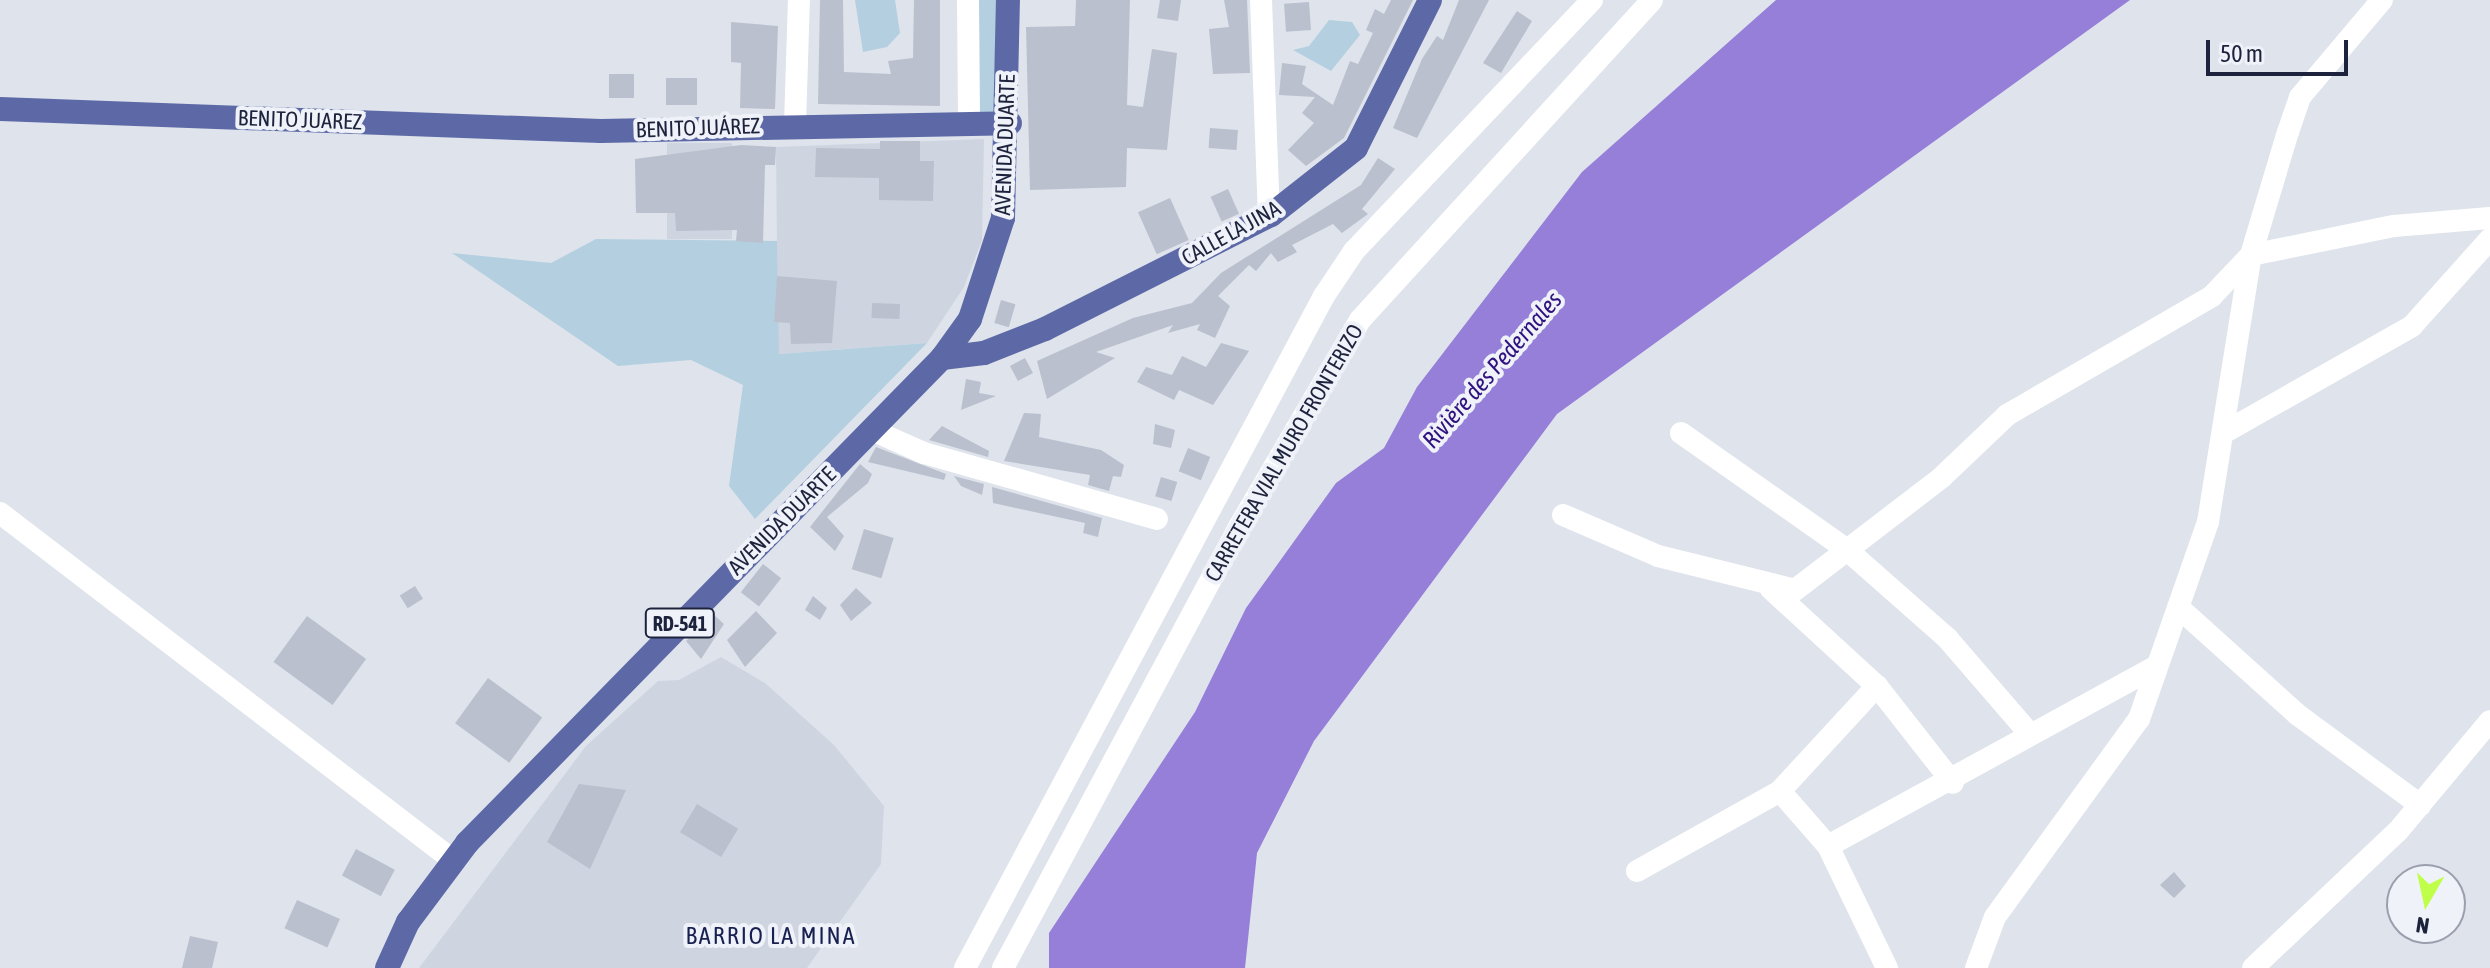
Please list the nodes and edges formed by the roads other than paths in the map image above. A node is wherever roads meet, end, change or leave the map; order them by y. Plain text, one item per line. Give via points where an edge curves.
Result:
1 (799, 0) edge
2 (968, 0) edge
3 (1008, 0) edge
4 (1261, 0) edge
5 (1430, 0) edge
6 (1592, 0) edge
7 (1652, 0) edge
8 (2382, 0) edge
9 (0, 109) edge
10 (969, 123) junction
11 (1010, 123) junction
12 (795, 125) junction
13 (601, 131) joint
14 (1269, 216) junction
15 (2490, 218) edge
16 (2490, 239) edge
17 (2251, 255) junction
18 (942, 358) junction
19 (872, 430) junction
20 (2225, 432) junction
21 (1681, 433) dead end
22 (0, 513) edge
23 (1563, 515) dead end
24 (1157, 519) dead end
25 (1846, 549) junction
26 (1771, 589) junction
27 (2178, 607) junction
28 (2157, 666) junction
29 (1877, 686) junction
30 (2490, 721) edge
31 (2029, 733) junction
32 (1953, 783) junction
33 (1780, 791) junction
34 (2420, 805) junction
35 (1828, 846) junction
36 (454, 861) junction
37 (1637, 871) dead end
38 (387, 968) edge
39 (965, 968) edge
40 (1003, 968) edge
41 (1887, 968) edge
42 (1976, 968) edge
43 (2253, 968) edge

1 - 12 street
2 - 10 street
3 - 11 main road, AVENIDA DUARTE / RD-541
4 - 14 street
5 - 14 main road, CALLE LA JINA via 1356,148
6 - 39 street, CARRETERA VIAL MURO FRONTERIZO via 1354,251 1324,296
7 - 40 street, CARRETERA VIAL MURO FRONTERIZO via 1360,320 1239,527
8 - 17 street via 2300,97
9 - 13 main road, BENITO JUAREZ
10 - 11 main road, BENITO JUÁREZ
10 - 12 main road, BENITO JUÁREZ
11 - 18 main road, AVENIDA DUARTE / RD-541 via 1003,218 985,287
12 - 13 main road, BENITO JUÁREZ
14 - 18 main road, CALLE LA JINA via 1045,329 984,353
15 - 17 street via 2394,226
16 - 20 street via 2412,326
17 - 20 street
17 - 25 street via 2212,296 2007,415 1942,477
18 - 19 main road, AVENIDA DUARTE / RD-541
19 - 24 street via 924,453
19 - 36 main road, AVENIDA DUARTE / RD-541 via 568,735
20 - 27 street via 2208,522
21 - 25 street
22 - 36 street
23 - 26 street via 1658,556
25 - 26 street via 1795,590
25 - 31 street via 1947,638
26 - 29 street
27 - 28 street
27 - 34 street via 2298,715
28 - 31 street
28 - 42 street via 2139,719 1995,917
29 - 32 street
29 - 33 street
30 - 34 street
31 - 32 street
32 - 35 street
33 - 35 street
33 - 37 street
34 - 43 street
35 - 41 street
36 - 38 main road, AVENIDA DUARTE / RD-541 via 408,922

